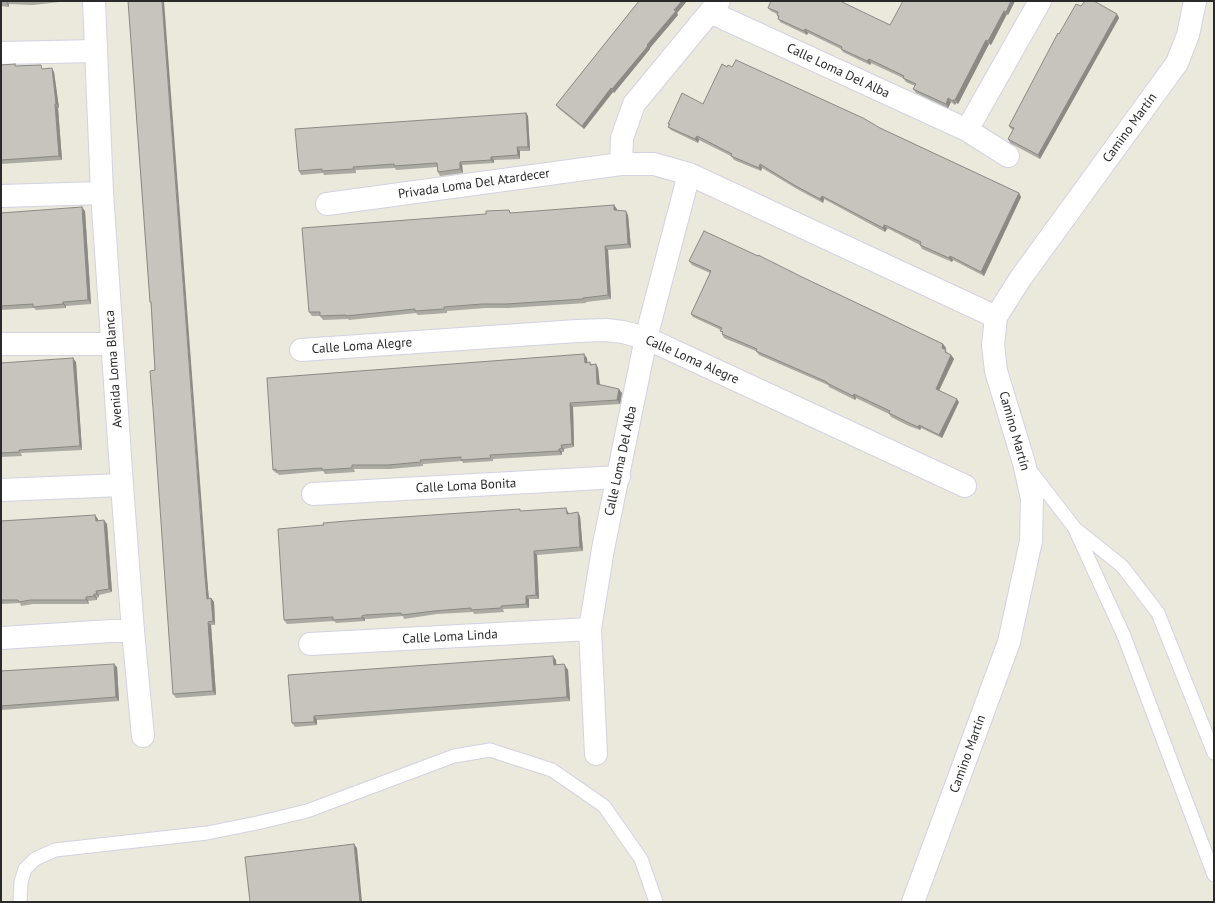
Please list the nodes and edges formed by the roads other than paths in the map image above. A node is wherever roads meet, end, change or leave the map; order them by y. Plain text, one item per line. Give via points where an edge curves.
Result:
1 (94, 1) edge
2 (1040, 1) edge
3 (1195, 1) edge
4 (715, 6) edge
5 (96, 51) junction
6 (1, 53) edge
7 (967, 130) junction
8 (1008, 156) dead end
9 (621, 164) junction
10 (689, 174) junction
11 (102, 193) junction
12 (1, 196) edge
13 (327, 204) dead end
14 (996, 317) junction
15 (646, 338) junction
16 (1, 344) edge
17 (112, 344) junction
18 (301, 350) dead end
19 (1024, 463) junction
20 (619, 477) junction
21 (122, 485) junction
22 (965, 486) dead end
23 (1, 490) edge
24 (313, 494) dead end
25 (1074, 527) junction
26 (590, 629) junction
27 (133, 631) junction
28 (1, 638) edge
29 (310, 644) dead end
30 (143, 736) dead end
31 (1214, 753) edge
32 (596, 754) dead end
33 (1214, 875) edge
34 (20, 902) edge
35 (656, 902) edge
36 (913, 902) edge

1 - 5 street, Avenida Loma Blanca
2 - 7 street
3 - 14 street, Camino Martín via 1188,35 1177,63 1020,279
4 - 7 street, Calle Loma Del Alba
4 - 9 street, Calle Loma Del Alba via 634,104 622,138
5 - 6 street
5 - 11 street, Avenida Loma Blanca
7 - 8 street, Calle Loma Del Alba
9 - 10 street, Privada Loma Del Atardecer via 654,164
9 - 13 street, Privada Loma Del Atardecer
10 - 14 street, Privada Loma Del Atardecer
10 - 15 street, Calle Loma Del Alba
11 - 12 street
11 - 17 street, Avenida Loma Blanca
14 - 19 street, Camino Martín via 993,345 996,371
15 - 18 street, Calle Loma Alegre via 606,330
15 - 20 street, Calle Loma Del Alba
15 - 22 street, Calle Loma Alegre
16 - 17 street
17 - 21 street, Avenida Loma Blanca
19 - 25 lane
19 - 36 street, Camino Martín via 1032,498 1031,541 1009,642
20 - 24 street, Calle Loma Bonita
20 - 26 street, Calle Loma Del Alba via 603,549
21 - 23 street
21 - 27 street, Avenida Loma Blanca
25 - 31 lane via 1122,566 1158,613
25 - 33 lane via 1124,636
26 - 29 street, Calle Loma Linda
26 - 32 street, Calle Loma Del Alba
27 - 28 street
27 - 30 street, Avenida Loma Blanca
34 - 35 lane via 26,869 35,859 55,850 207,833 286,817 454,756 490,750 552,770 604,806 641,859

